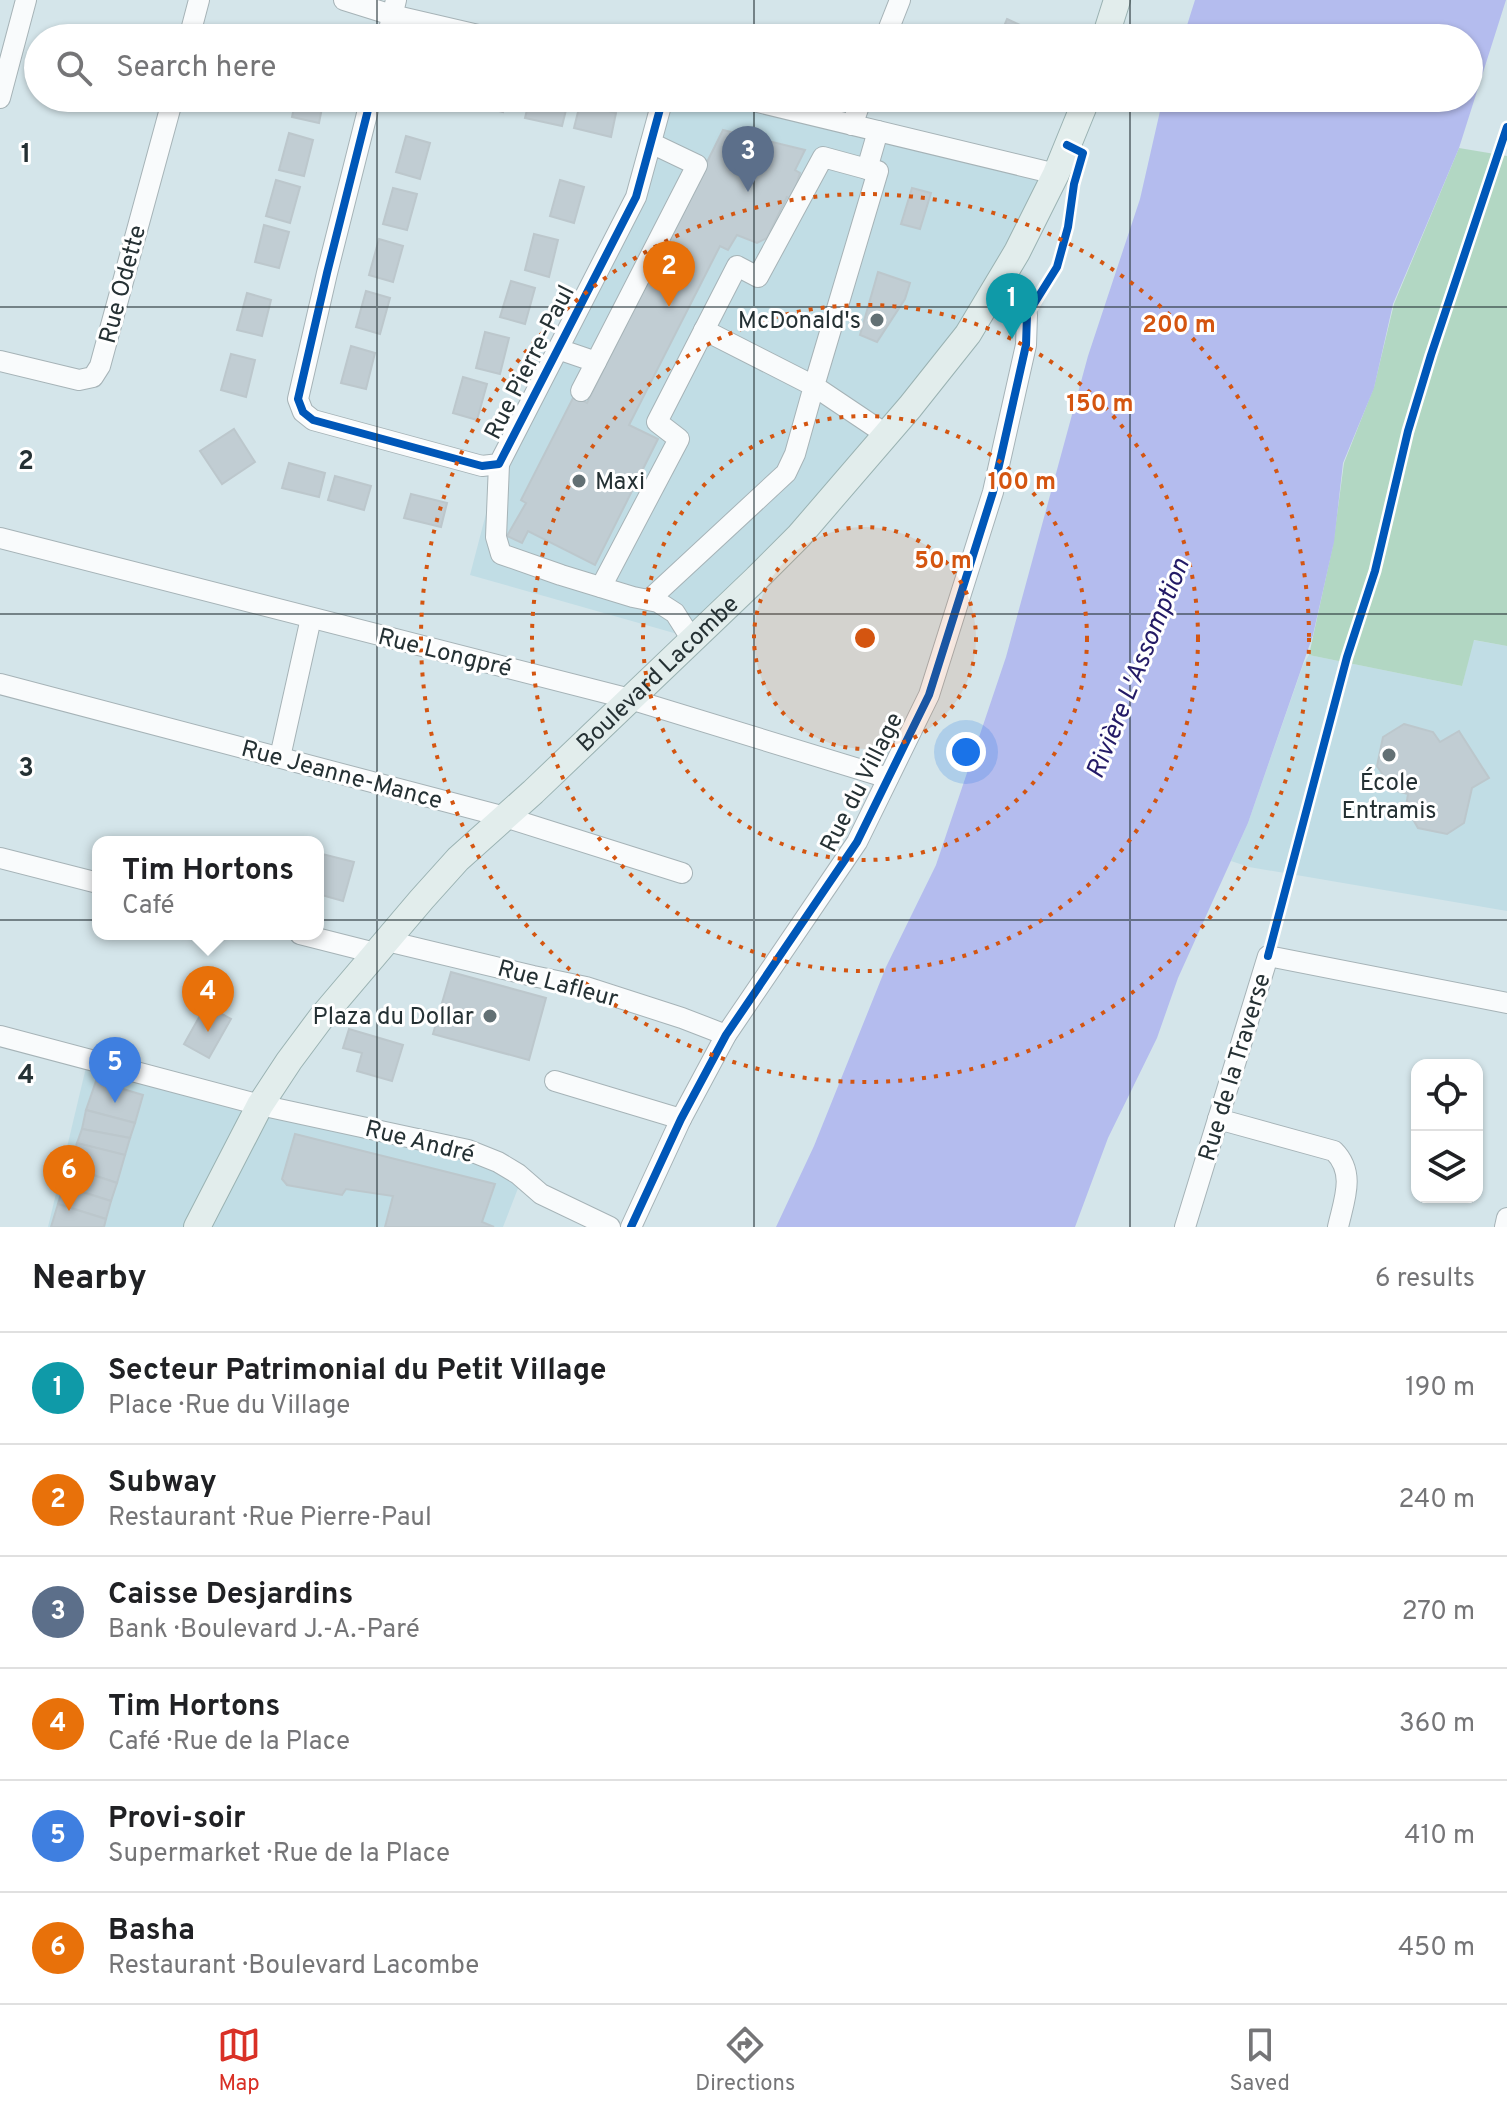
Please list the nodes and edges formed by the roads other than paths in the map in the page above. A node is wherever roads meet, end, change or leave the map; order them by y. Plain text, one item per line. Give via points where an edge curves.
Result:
1 (26, 0) edge
2 (199, 0) edge
3 (344, 0) edge
4 (900, 0) edge
5 (1117, 0) edge
6 (394, 8) edge
7 (193, 24) edge
8 (446, 24) edge
9 (891, 24) edge
10 (1109, 24) edge
11 (3, 74) edge
12 (0, 98) edge
13 (169, 112) edge
14 (367, 112) edge
15 (659, 112) edge
16 (799, 112) edge
17 (857, 112) edge
18 (1081, 112) edge
19 (852, 125) junction
20 (878, 131) junction
21 (651, 143) junction
22 (867, 169) junction
23 (1056, 174) junction
24 (998, 281) junction
25 (704, 330) junction
26 (558, 349) junction
27 (0, 361) edge
28 (596, 362) junction
29 (814, 386) junction
30 (581, 391) dead end
31 (887, 435) junction
32 (499, 464) junction
33 (0, 538) edge
34 (601, 587) junction
35 (649, 600) junction
36 (311, 618) junction
37 (692, 640) junction
38 (0, 684) edge
39 (630, 699) junction
40 (280, 757) junction
41 (888, 778) junction
42 (505, 817) junction
43 (0, 858) edge
44 (682, 873) dead end
45 (92, 881) edge
46 (324, 938) edge
47 (381, 947) junction
48 (1507, 1003) edge
49 (726, 1035) junction
50 (1, 1038) edge
51 (555, 1081) dead end
52 (260, 1105) junction
53 (681, 1119) junction
54 (1218, 1119) junction
55 (1507, 1218) edge
56 (197, 1227) edge
57 (610, 1227) edge
58 (631, 1227) edge
59 (1185, 1227) edge
60 (1338, 1227) edge
61 (1505, 1227) edge

1 - 11 street
2 - 7 street
3 - 6 street
4 - 9 street
5 - 10 main road
6 - 8 street
11 - 12 street
13 - 27 street, Rue Odette via 93,377 79,380
14 - 32 street, Rue Pierre-Paul via 298,399 313,420 482,466
15 - 21 street, Rue Pierre-Paul
16 - 19 street
17 - 19 street
18 - 23 main road, Boulevard Lacombe
19 - 20 street
20 - 22 street
20 - 23 street
21 - 26 street, Rue Pierre-Paul via 636,197
21 - 28 street via 697,165
22 - 25 street via 823,157 758,277 737,266
22 - 29 street via 878,171
23 - 24 main road, Boulevard Lacombe
24 - 31 main road, Boulevard Lacombe via 968,334
24 - 41 street, Rue du Village via 1027,315 1026,345 993,492 929,695
25 - 29 street
25 - 34 street via 657,422 679,439
26 - 28 street
26 - 32 street, Rue Pierre-Paul
28 - 30 street
29 - 31 street
29 - 35 street via 786,473
31 - 37 main road, Boulevard Lacombe via 799,536
32 - 34 street via 496,537 501,554
33 - 36 street, Rue Longpré
34 - 35 street
35 - 37 street via 675,613
36 - 39 street, Rue Longpré
36 - 40 street
37 - 39 main road, Boulevard Lacombe
38 - 40 street, Rue Jeanne-Mance
39 - 41 street, Rue Longpré
39 - 42 main road, Boulevard Lacombe
40 - 42 street, Rue Jeanne-Mance
41 - 49 street, Rue du Village via 857,842
42 - 44 street, Rue Jeanne-Mance
42 - 47 main road, Boulevard Lacombe via 458,859
43 - 45 street
46 - 47 street, Rue Lafleur
47 - 49 street, Rue Lafleur via 586,987
47 - 52 main road, Boulevard Lacombe via 321,1018
48 - 54 street, Rue de la Traverse via 1268,956
49 - 53 street, Rue du Village
50 - 52 street, Rue André
51 - 53 street
52 - 56 main road, Boulevard Lacombe
52 - 57 street, Rue André via 468,1150
53 - 58 street, Rue du Village
54 - 59 street, Rue de la Traverse
54 - 60 street via 1334,1151 1348,1171
55 - 61 street

